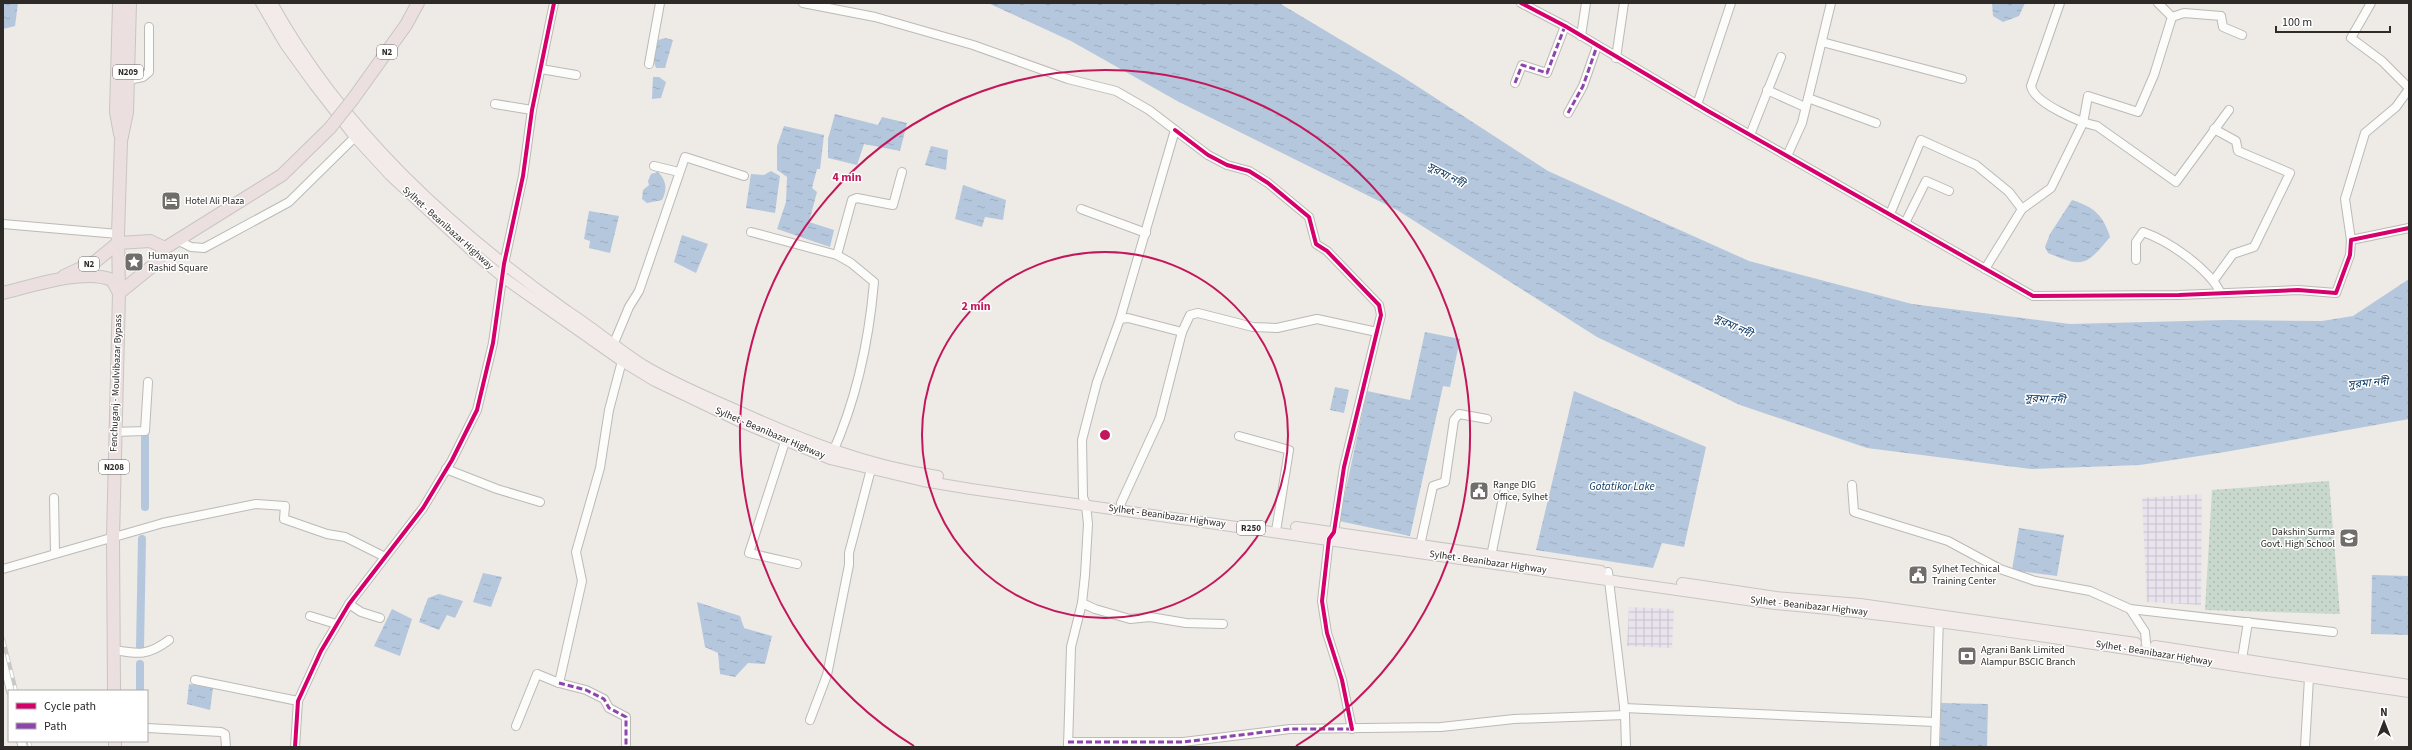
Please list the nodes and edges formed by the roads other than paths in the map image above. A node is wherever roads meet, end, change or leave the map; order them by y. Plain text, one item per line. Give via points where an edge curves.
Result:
1 (119, 3) edge
2 (130, 3) edge
3 (261, 3) edge
4 (272, 3) edge
5 (418, 3) edge
6 (554, 3) edge
7 (660, 3) edge
8 (803, 3) edge
9 (1521, 3) edge
10 (1586, 3) edge
11 (1624, 3) edge
12 (1730, 3) edge
13 (1831, 3) edge
14 (2060, 3) edge
15 (2158, 3) edge
16 (2371, 3) edge
17 (2172, 17) junction
18 (1565, 26) junction
19 (149, 27) dead end
20 (2242, 35) dead end
21 (1581, 36) junction
22 (1822, 42) junction
23 (1597, 46) junction
24 (1616, 58) junction
25 (1781, 58) dead end
26 (649, 64) dead end
27 (541, 70) junction
28 (576, 75) dead end
29 (128, 80) junction
30 (1962, 80) dead end
31 (1515, 83) dead end
32 (2409, 89) edge
33 (1767, 90) junction
34 (1808, 98) junction
35 (495, 104) dead end
36 (1697, 105) junction
37 (1805, 107) junction
38 (532, 110) junction
39 (2229, 110) dead end
40 (1568, 113) dead end
41 (1876, 123) dead end
42 (2083, 123) junction
43 (2214, 129) junction
44 (1175, 130) junction
45 (1750, 135) junction
46 (356, 137) junction
47 (121, 141) junction
48 (1787, 156) junction
49 (654, 166) dead end
50 (679, 172) junction
51 (902, 172) dead end
52 (744, 176) dead end
53 (1950, 191) dead end
54 (1081, 209) dead end
55 (2022, 209) junction
56 (1890, 214) junction
57 (1905, 222) junction
58 (3, 224) edge
59 (2409, 228) edge
60 (751, 232) dead end
61 (1146, 232) junction
62 (118, 239) junction
63 (2351, 240) junction
64 (179, 241) junction
65 (165, 248) junction
66 (837, 255) junction
67 (2136, 260) dead end
68 (504, 264) junction
69 (1985, 269) junction
70 (504, 278) junction
71 (56, 280) junction
72 (2214, 280) junction
73 (3, 293) edge
74 (119, 293) junction
75 (2221, 293) junction
76 (1120, 319) junction
77 (1182, 332) junction
78 (1377, 332) junction
79 (614, 344) junction
80 (622, 361) junction
81 (148, 382) dead end
82 (1487, 419) dead end
83 (114, 432) junction
84 (1239, 436) dead end
85 (784, 442) junction
86 (832, 455) junction
87 (446, 469) junction
88 (871, 469) junction
89 (1852, 485) dead end
90 (1504, 493) dead end
91 (54, 498) dead end
92 (1085, 501) junction
93 (540, 502) dead end
94 (1121, 503) junction
95 (1276, 528) junction
96 (1332, 535) junction
97 (113, 538) junction
98 (1419, 549) junction
99 (55, 553) junction
100 (385, 557) junction
101 (1490, 559) junction
102 (797, 564) dead end
103 (3, 569) edge
104 (1608, 576) junction
105 (1082, 603) junction
106 (349, 604) junction
107 (2130, 609) junction
108 (310, 616) dead end
109 (380, 618) dead end
110 (1939, 618) junction
111 (2248, 622) junction
112 (336, 624) junction
113 (1223, 624) dead end
114 (2333, 632) dead end
115 (168, 640) dead end
116 (2148, 649) junction
117 (114, 650) junction
118 (3, 657) edge
119 (2242, 659) junction
120 (2309, 678) junction
121 (195, 680) dead end
122 (559, 683) junction
123 (2409, 685) edge
124 (10, 690) edge
125 (114, 690) edge
126 (2409, 692) edge
127 (298, 701) junction
128 (1625, 711) junction
129 (810, 720) dead end
130 (1935, 722) junction
131 (516, 726) dead end
132 (148, 728) edge
133 (1352, 729) junction
134 (1068, 744) edge
135 (226, 747) edge
136 (295, 747) edge
137 (626, 747) edge
138 (1626, 747) edge
139 (1935, 747) edge
140 (2305, 747) edge

1 - 47 highway, N209 via 116,112
2 - 29 highway, N209
3 - 46 main road, Sylhet - Beanibazar Highway / R250 via 285,44
4 - 68 main road, Sylhet - Beanibazar Highway / R250 via 331,95 393,166 437,209
5 - 64 highway, N2, bridge via 406,25 330,128 282,175
6 - 27 street
7 - 26 street
8 - 44 street via 874,17 973,45 1068,79 1116,91 1149,110
9 - 18 street
10 - 21 street
11 - 24 street
12 - 36 street
13 - 22 street
14 - 42 street via 2032,91 2061,112
15 - 17 street
16 - 32 street via 2351,38 2382,61
17 - 20 street via 2184,13 2221,16 2223,27
17 - 42 street via 2154,75 2138,112 2088,96
18 - 21 street
18 - 31 street via 1547,73 1522,65
19 - 29 street via 150,72 143,77
21 - 23 street
22 - 30 street
22 - 34 street
23 - 24 street
23 - 40 street via 1583,86
24 - 36 street
25 - 33 street
27 - 28 street
27 - 38 street
29 - 47 highway, N209 via 127,112
32 - 63 street via 2396,107 2365,133 2345,199
33 - 37 street
33 - 45 street
34 - 37 street
34 - 41 street
35 - 38 street
36 - 45 street
37 - 48 street via 1802,123
38 - 68 street via 524,176
39 - 43 street
42 - 43 street via 2097,126 2176,182
42 - 55 street via 2052,188
43 - 72 street via 2236,142 2238,151 2290,173 2254,247 2233,254
44 - 61 street
44 - 78 street via 1208,155 1227,165 1249,171 1268,183 1309,217 1316,244 1327,251 1379,304 1381,315
45 - 48 street
46 - 64 street via 289,202 204,248 191,247
46 - 70 main road, Sylhet - Beanibazar Highway / R250 via 426,210
47 - 62 highway, N209
48 - 56 street
49 - 50 street
50 - 52 street via 687,156
50 - 79 street via 638,291
51 - 66 street via 893,205 857,198 852,200
53 - 57 street via 1926,181
54 - 61 street
55 - 56 street via 2009,192 1976,165 1921,140
55 - 69 street
56 - 57 street
57 - 69 street
58 - 62 street
59 - 63 street
60 - 66 street
61 - 76 street
62 - 65 highway via 150,241
62 - 71 highway, N2 via 96,261
62 - 74 highway, Fenchuganj - Moulvibazar Bypass / N208
63 - 75 street via 2350,255 2336,293 2298,290
64 - 65 highway, N2
65 - 74 highway via 155,264
66 - 86 street via 874,282 871,320 864,351 847,418
67 - 72 street via 2136,242 2143,232 2171,245
68 - 70 street
68 - 79 main road, Sylhet - Beanibazar Highway / R250
69 - 75 street via 2033,296
70 - 80 main road, Sylhet - Beanibazar Highway / R250
70 - 87 street via 493,343 477,410
71 - 73 highway, N2
71 - 74 highway, N2 via 102,277 112,280
72 - 75 street
74 - 83 highway, Fenchuganj - Moulvibazar Bypass / N208
76 - 77 street via 1128,318
76 - 92 street via 1097,382 1082,440
77 - 78 street via 1190,315 1198,313 1253,327 1277,328 1317,319
77 - 94 street via 1160,418
78 - 96 street via 1344,467
79 - 86 main road, Sylhet - Beanibazar Highway / R250 via 643,365
80 - 85 main road, Sylhet - Beanibazar Highway / R250 via 653,380
80 - 122 street via 609,410 600,468 576,552 582,581
81 - 83 street via 145,431
82 - 98 street via 1459,414 1454,420 1445,482 1433,486
83 - 97 highway, Fenchuganj - Moulvibazar Bypass / N208
84 - 95 street via 1289,450
85 - 86 main road, Sylhet - Beanibazar Highway / R250
85 - 102 street via 749,553
86 - 88 main road, Sylhet - Beanibazar Highway / R250
86 - 92 main road, Sylhet - Beanibazar Highway / R250 via 926,475
87 - 93 street
87 - 100 street via 423,508
88 - 92 main road, Sylhet - Beanibazar Highway / R250 via 923,481
88 - 129 street via 849,553 849,565 827,675
89 - 107 street via 1854,512 1948,541 2000,569 2035,580 2090,591
90 - 101 street
91 - 99 street
92 - 94 main road, Sylhet - Beanibazar Highway / R250
92 - 95 main road, Sylhet - Beanibazar Highway / R250
92 - 105 street via 1088,524
94 - 95 main road, Sylhet - Beanibazar Highway / R250
95 - 96 main road, Sylhet - Beanibazar Highway / R250
96 - 98 main road, Sylhet - Beanibazar Highway / R250
96 - 133 street via 1322,601 1327,633 1342,680
97 - 99 street
97 - 100 street via 163,523 256,504 285,506 284,519 327,534 345,537
97 - 117 highway, Fenchuganj - Moulvibazar Bypass / N208
98 - 101 main road, Sylhet - Beanibazar Highway / R250
99 - 103 street
100 - 106 street
101 - 104 main road, Sylhet - Beanibazar Highway / R250
104 - 110 main road, Sylhet - Beanibazar Highway / R250 via 1775,601 1875,609
104 - 128 street
105 - 113 street via 1130,620 1150,617 1186,623
105 - 134 street via 1071,648
106 - 109 street via 361,612
106 - 112 street
107 - 111 street
107 - 116 street via 2145,632
108 - 112 street
110 - 116 main road, Sylhet - Beanibazar Highway / R250
110 - 130 street
111 - 114 street
111 - 119 street
112 - 127 street
115 - 117 street via 154,652 132,653
116 - 119 main road, Sylhet - Beanibazar Highway / R250
116 - 120 main road, Sylhet - Beanibazar Highway / R250
117 - 125 highway, Fenchuganj - Moulvibazar Bypass / N208
118 - 124 street
119 - 123 main road, Sylhet - Beanibazar Highway / R250
120 - 126 main road, Sylhet - Beanibazar Highway / R250
120 - 140 street
121 - 127 street
122 - 131 street via 537,674
122 - 137 street via 586,690 604,699 609,708 626,717
127 - 136 street
128 - 130 street
128 - 133 street via 1441,727
128 - 138 street
130 - 139 street
132 - 135 street via 222,732 225,734
133 - 134 street via 1290,729 1183,742

